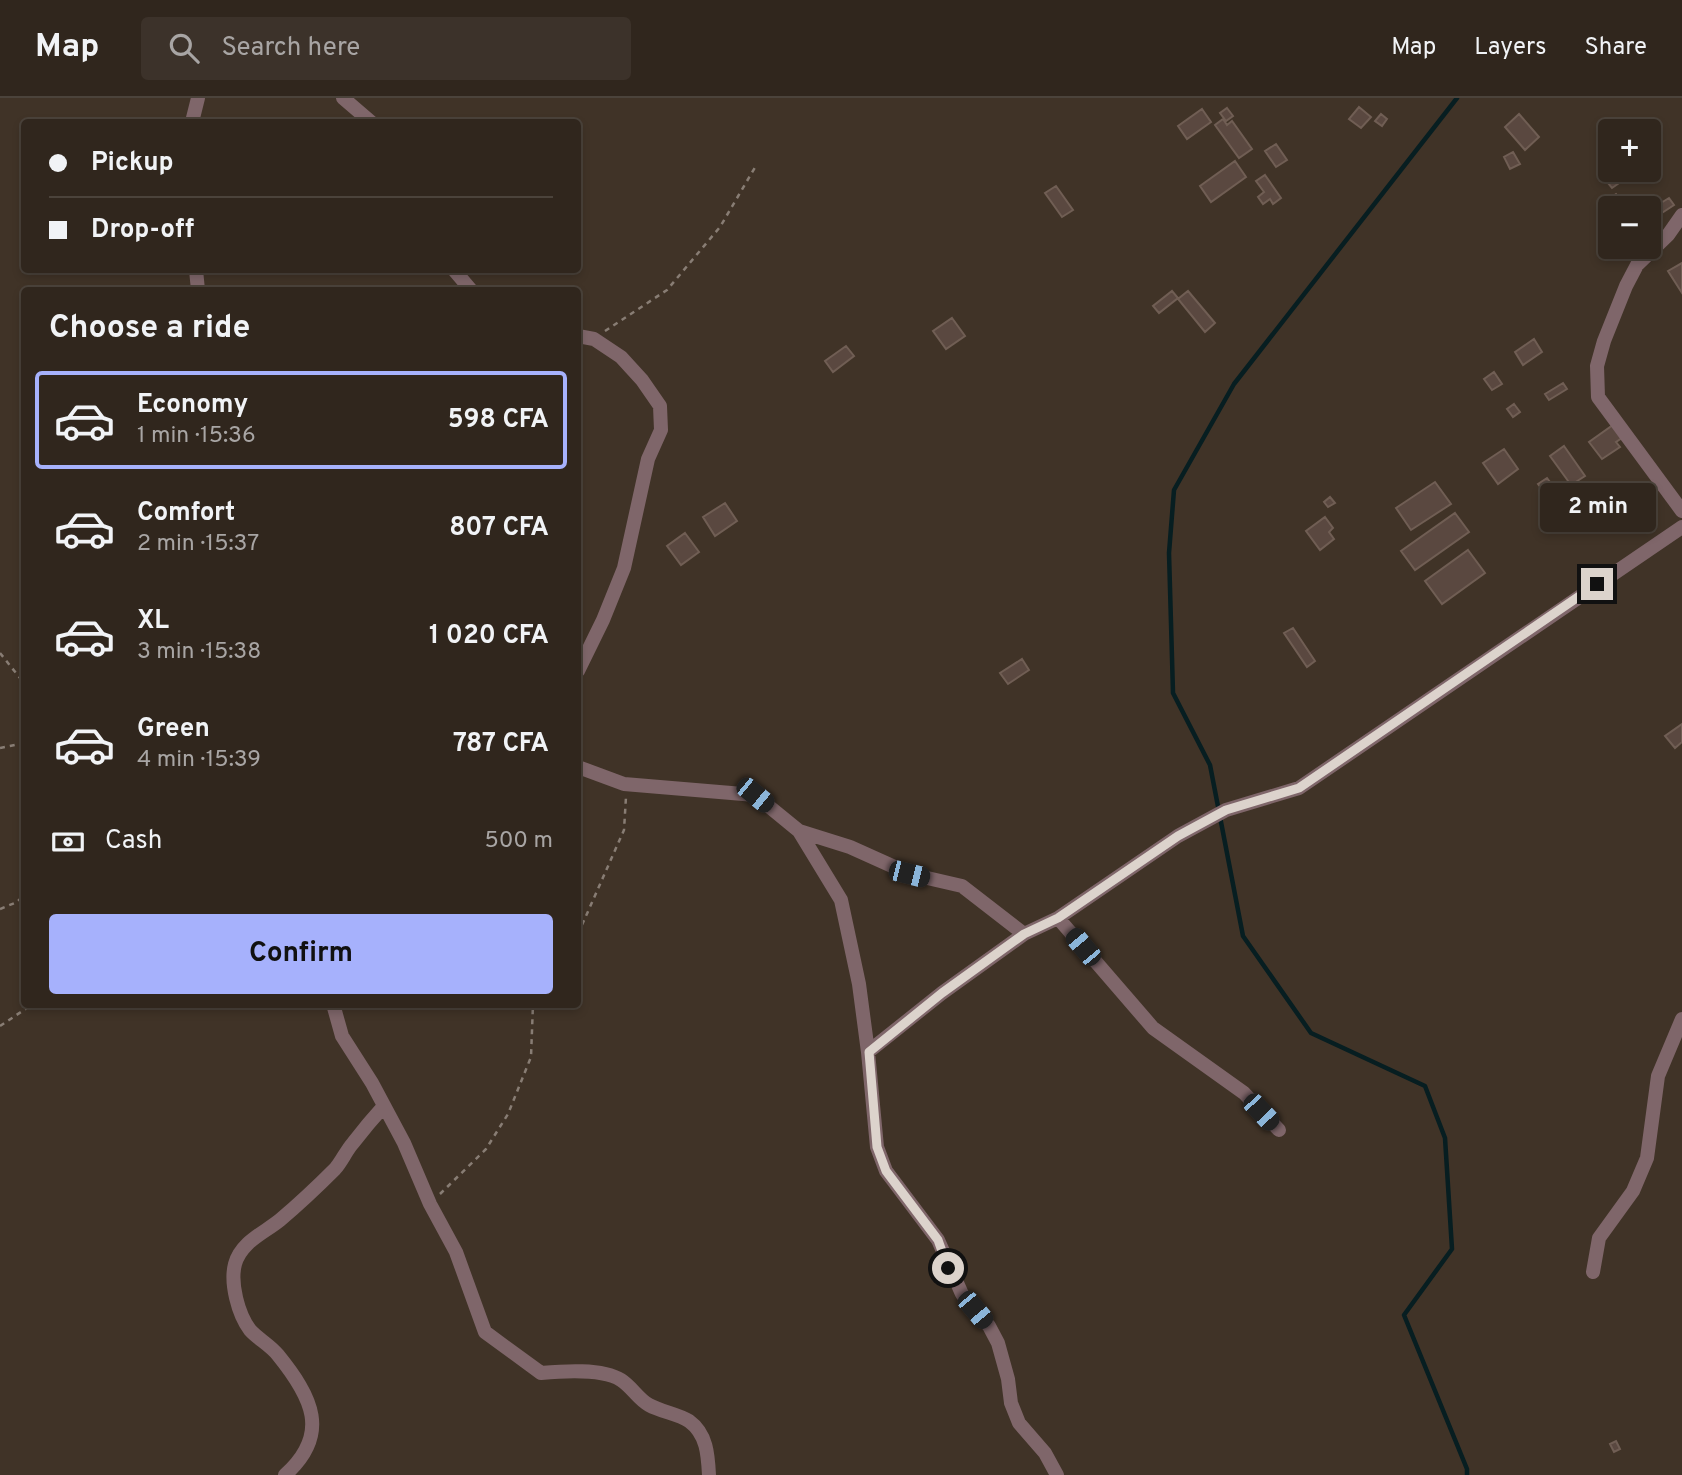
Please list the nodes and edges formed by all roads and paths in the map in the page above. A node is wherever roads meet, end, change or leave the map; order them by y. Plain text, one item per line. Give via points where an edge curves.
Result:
1 (198, 98) edge
2 (343, 98) edge
3 (193, 119) edge
4 (368, 119) edge
5 (757, 164) dead end
6 (1682, 215) edge
7 (457, 273) edge
8 (468, 287) edge
9 (581, 337) edge
10 (594, 339) junction
11 (1682, 511) edge
12 (1682, 527) edge
13 (0, 653) edge
14 (581, 665) edge
15 (21, 679) edge
16 (21, 744) edge
17 (0, 748) edge
18 (581, 768) edge
19 (624, 784) junction
20 (799, 831) junction
21 (21, 898) edge
22 (0, 909) edge
23 (1058, 918) junction
24 (581, 927) edge
25 (1024, 934) junction
26 (27, 1008) edge
27 (334, 1008) edge
28 (533, 1008) edge
29 (1682, 1019) edge
30 (0, 1026) edge
31 (869, 1052) junction
32 (384, 1106) junction
33 (1279, 1130) dead end
34 (430, 1204) junction
35 (1593, 1272) dead end
36 (285, 1475) edge
37 (709, 1475) edge
38 (1057, 1475) edge

1 - 3 street
2 - 4 street
5 - 10 path via 720,227 667,290
6 - 11 street via 1637,265 1597,366 1598,397
7 - 8 street
9 - 10 street
10 - 14 street via 621,356 642,380 660,406 661,430 648,459 624,568
12 - 23 street via 1299,788 1226,810 1178,836
13 - 15 path
16 - 17 path
18 - 19 street
19 - 20 street via 755,795
19 - 24 path via 624,830
20 - 25 street via 850,847 909,874 962,886
20 - 31 street via 841,900
21 - 22 path
23 - 25 street
23 - 33 street via 1153,1028 1244,1093
25 - 31 street
26 - 30 path
27 - 32 street via 342,1037
28 - 34 path via 531,1057 508,1114 486,1149
29 - 35 street via 1658,1076 1647,1158 1633,1191 1599,1238
31 - 38 street via 877,1147 886,1171 938,1240 962,1294 994,1334 1019,1423
32 - 34 street
32 - 36 street via 336,1168 249,1242 234,1266 243,1318 278,1354 313,1415 306,1451
34 - 37 street via 456,1252 485,1332 541,1373 579,1369 620,1379 643,1401 688,1420 706,1445

